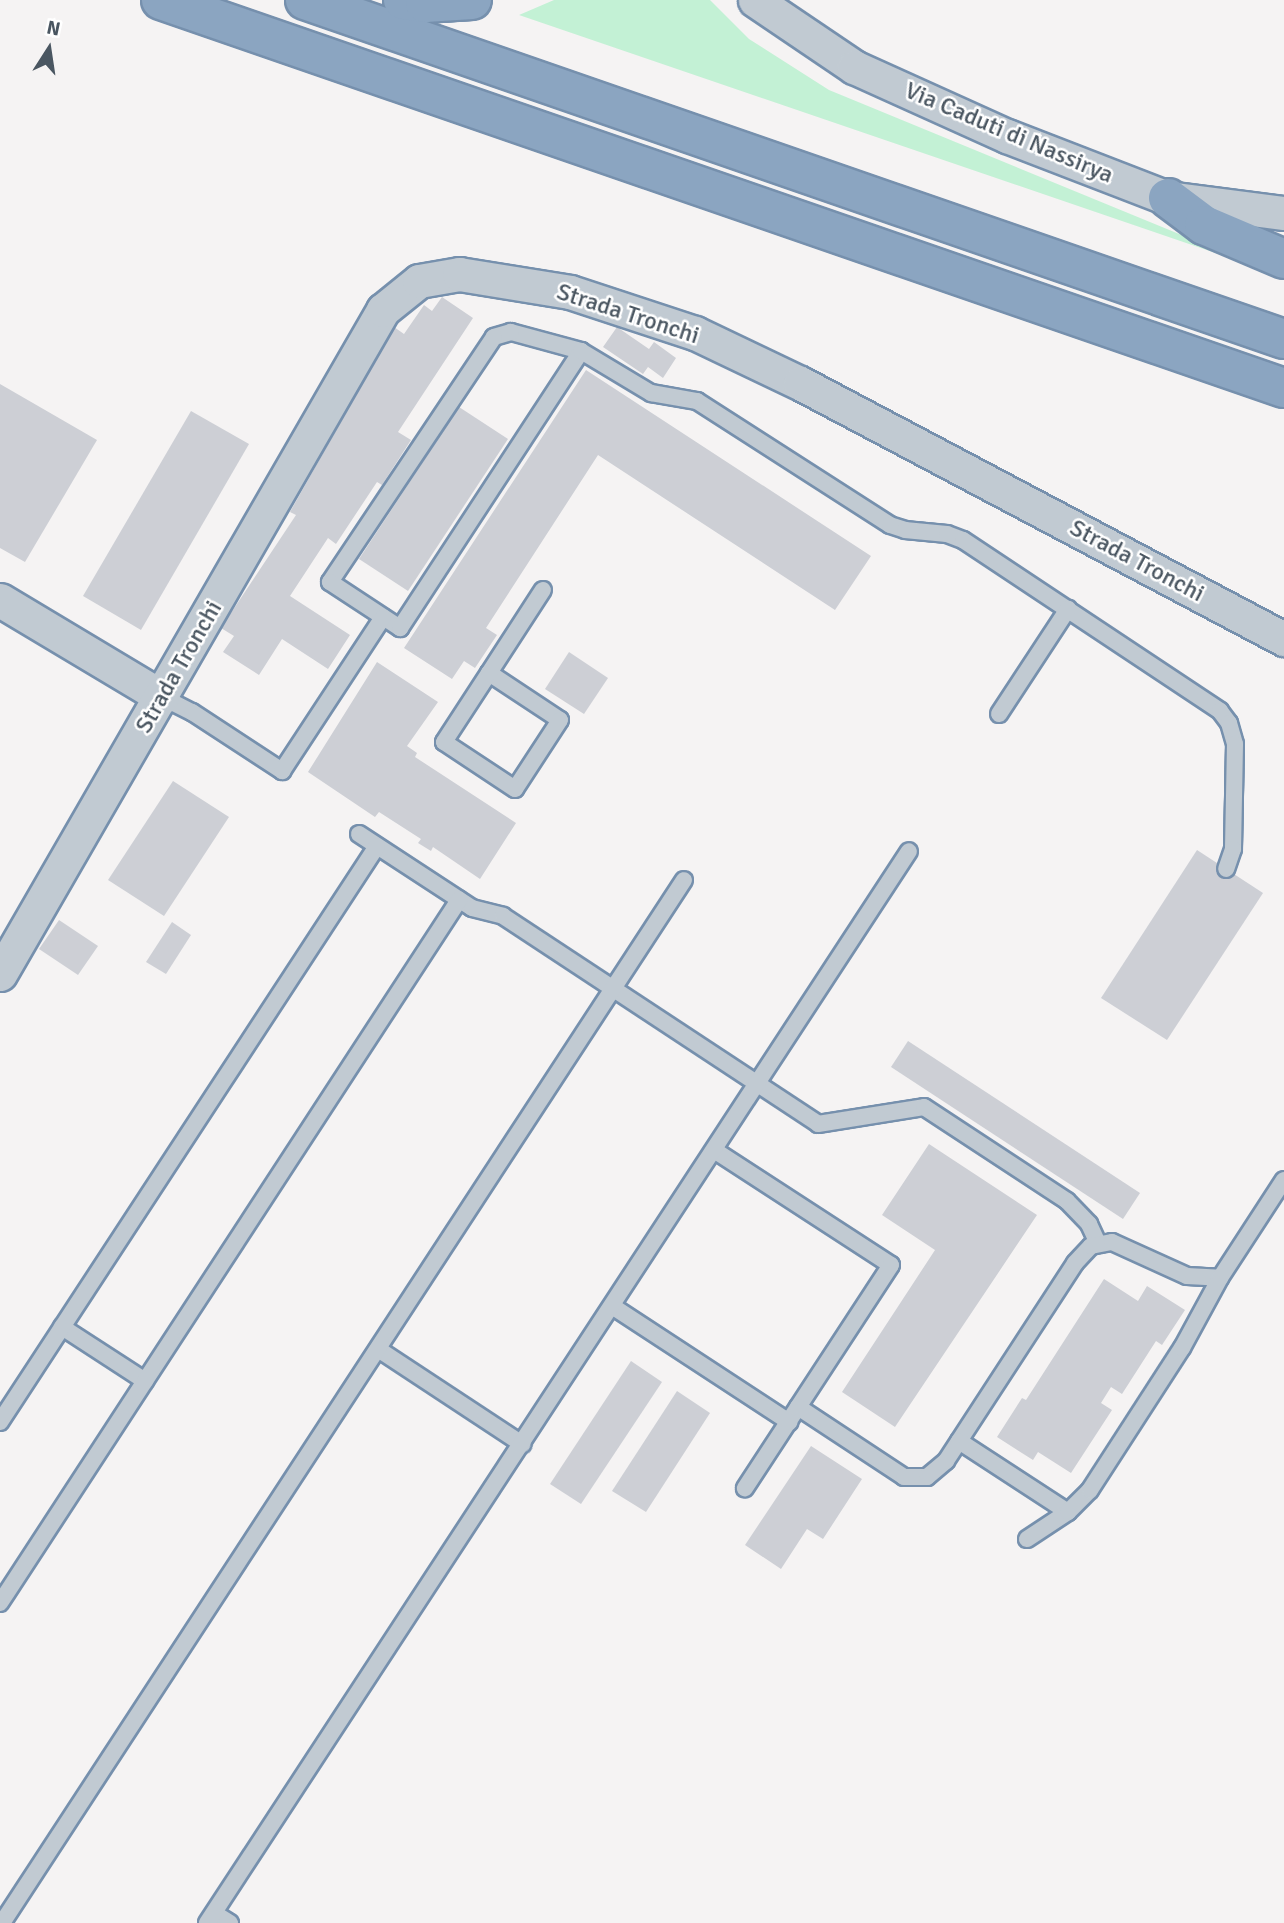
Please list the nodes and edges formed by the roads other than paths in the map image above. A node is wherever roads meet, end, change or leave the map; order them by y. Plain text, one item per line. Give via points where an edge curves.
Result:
1 (161, 0) edge
2 (305, 0) edge
3 (403, 0) edge
4 (472, 0) edge
5 (755, 0) edge
6 (1168, 198) junction
7 (1284, 213) edge
8 (1284, 259) edge
9 (1284, 339) edge
10 (581, 351) junction
11 (1284, 388) edge
12 (544, 590) dead end
13 (0, 600) edge
14 (1068, 609) junction
15 (383, 617) junction
16 (1284, 639) edge
17 (489, 673) junction
18 (162, 698) junction
19 (999, 714) dead end
20 (359, 834) dead end
21 (377, 846) junction
22 (909, 851) dead end
23 (1226, 869) dead end
24 (684, 880) dead end
25 (459, 900) junction
26 (0, 974) edge
27 (613, 988) junction
28 (757, 1084) junction
29 (714, 1150) junction
30 (1284, 1180) edge
31 (1098, 1243) junction
32 (1220, 1278) junction
33 (612, 1306) junction
34 (62, 1327) junction
35 (377, 1349) junction
36 (145, 1381) junction
37 (798, 1407) junction
38 (0, 1422) edge
39 (789, 1422) junction
40 (959, 1441) junction
41 (522, 1444) junction
42 (745, 1488) dead end
43 (1068, 1513) junction
44 (1027, 1539) dead end
45 (0, 1603) edge
46 (211, 1918) edge
47 (2, 1923) edge
48 (230, 1923) edge

1 - 11 highway
2 - 9 highway
3 - 4 highway
5 - 6 street, Via Caduti di Nassirya via 854,67 1007,136
6 - 7 street, Via Caduti di Nassirya
6 - 8 highway via 1204,225
10 - 14 lane via 651,393 697,401 890,524 963,540
10 - 15 lane via 400,628
10 - 15 lane via 511,332 500,333 489,342 330,582
12 - 17 lane
13 - 18 street
14 - 19 lane
14 - 23 lane via 1220,711 1229,723 1235,744 1233,849
15 - 18 lane via 282,771 192,712
16 - 18 street, Strada Tronchi via 800,383 695,334 570,292 459,274 419,281 383,310
17 - 17 lane via 444,742 515,789 560,720
18 - 26 street, Strada Tronchi
20 - 21 lane
21 - 25 lane
21 - 34 lane
22 - 28 lane
24 - 27 lane
25 - 27 lane via 476,910 503,916
25 - 36 lane
27 - 28 lane
27 - 35 lane
28 - 29 lane
28 - 31 lane via 818,1124 925,1107 1067,1201 1089,1224
29 - 33 lane
29 - 37 lane via 891,1265
30 - 32 lane
31 - 32 lane via 1121,1245 1187,1276
31 - 40 lane via 1075,1263
32 - 43 lane via 1168,1370 1090,1490
33 - 39 lane
33 - 41 lane
34 - 36 lane
34 - 38 lane
35 - 41 lane
35 - 47 lane
36 - 45 lane
37 - 39 lane
37 - 40 lane via 911,1479 934,1473
39 - 42 lane
40 - 43 lane
41 - 46 lane
43 - 44 lane
46 - 48 lane

